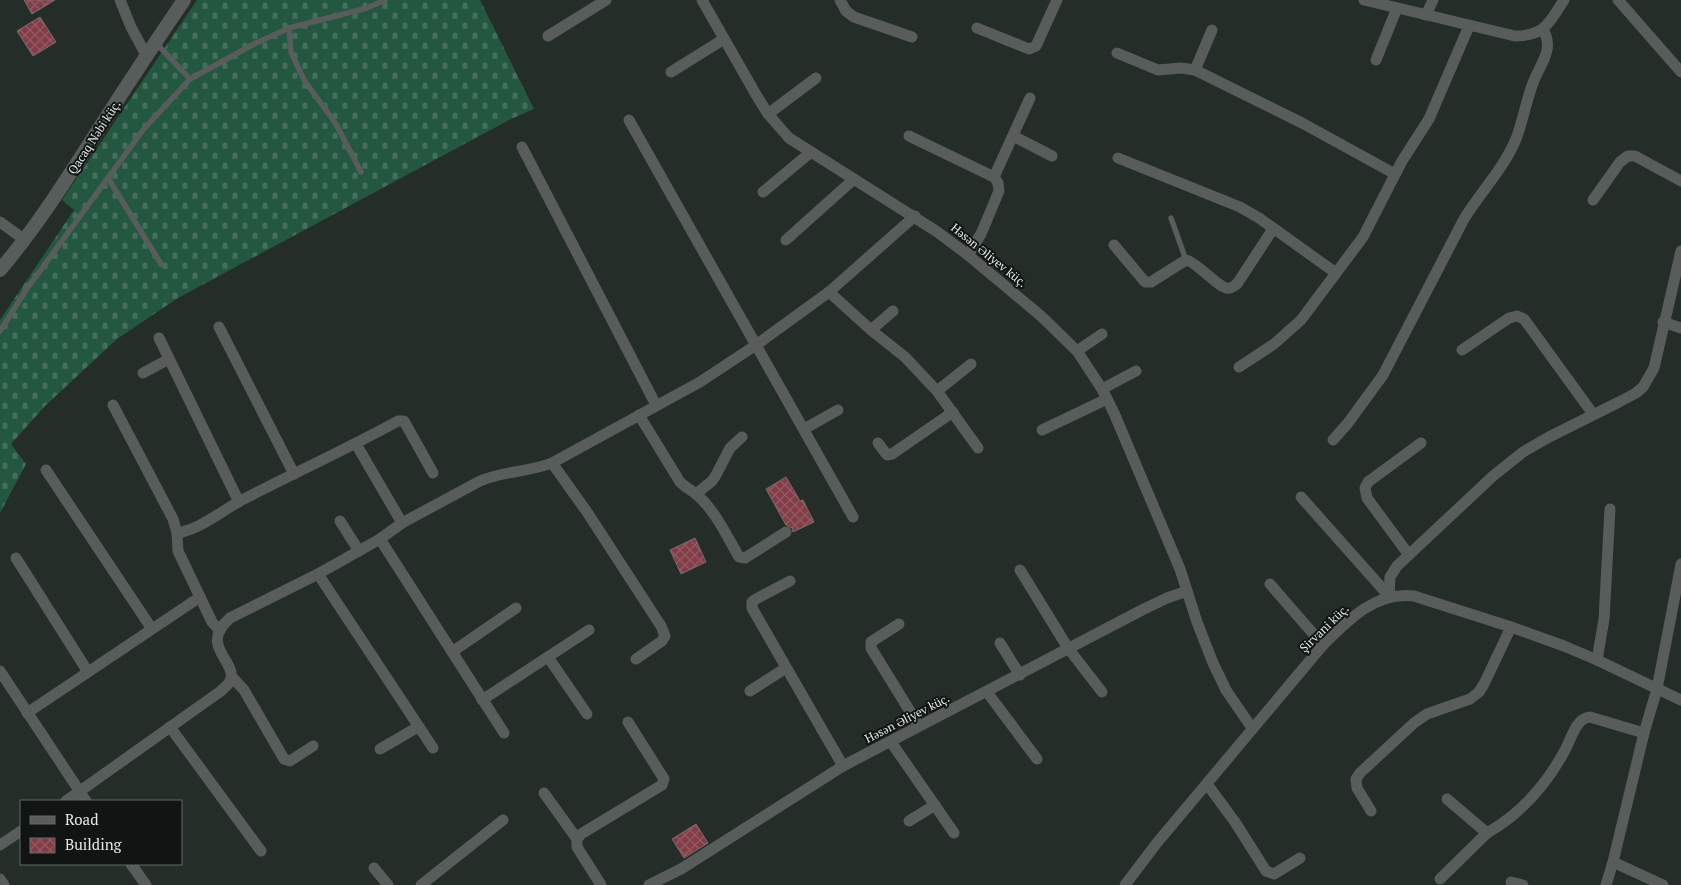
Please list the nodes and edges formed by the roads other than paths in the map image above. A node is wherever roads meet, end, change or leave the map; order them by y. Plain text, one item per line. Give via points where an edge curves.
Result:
1 (120, 0) edge
2 (184, 0) edge
3 (385, 0) edge
4 (606, 0) edge
5 (702, 0) edge
6 (840, 0) edge
7 (1057, 0) edge
8 (1364, 0) edge
9 (1433, 0) edge
10 (1564, 0) edge
11 (1618, 0) edge
12 (1397, 8) junction
13 (1426, 15) junction
14 (1469, 26) junction
15 (289, 28) junction
16 (977, 28) dead end
17 (1212, 30) dead end
18 (1543, 30) junction
19 (548, 36) dead end
20 (912, 37) dead end
21 (724, 39) junction
22 (155, 42) junction
23 (1117, 53) dead end
24 (146, 55) junction
25 (1376, 60) dead end
26 (1195, 70) junction
27 (672, 72) dead end
28 (1681, 72) edge
29 (816, 78) dead end
30 (190, 79) junction
31 (1030, 98) dead end
32 (768, 114) junction
33 (629, 120) dead end
34 (909, 136) dead end
35 (1013, 136) junction
36 (522, 147) dead end
37 (811, 152) junction
38 (1052, 156) dead end
39 (1118, 158) dead end
40 (361, 172) dead end
41 (1395, 174) junction
42 (994, 177) junction
43 (108, 178) junction
44 (854, 179) junction
45 (1681, 181) edge
46 (763, 192) dead end
47 (1593, 200) dead end
48 (915, 216) junction
49 (1171, 218) dead end
50 (0, 222) edge
51 (1273, 228) junction
52 (25, 240) junction
53 (786, 240) dead end
54 (1114, 245) dead end
55 (1681, 251) edge
56 (968, 254) junction
57 (1186, 260) junction
58 (161, 264) dead end
59 (0, 270) edge
60 (1336, 273) junction
61 (829, 292) junction
62 (893, 311) dead end
63 (1663, 322) junction
64 (219, 327) dead end
65 (1681, 328) edge
66 (871, 330) junction
67 (0, 331) edge
68 (1102, 334) dead end
69 (159, 338) dead end
70 (756, 345) junction
71 (1462, 350) dead end
72 (1077, 351) junction
73 (169, 359) junction
74 (971, 364) dead end
75 (1239, 367) dead end
76 (1136, 371) dead end
77 (143, 373) dead end
78 (937, 391) junction
79 (1105, 394) junction
80 (112, 405) dead end
81 (656, 405) junction
82 (838, 410) dead end
83 (953, 412) junction
84 (1593, 414) junction
85 (640, 415) junction
86 (804, 429) junction
87 (1042, 430) dead end
88 (742, 437) dead end
89 (1333, 440) dead end
90 (878, 443) dead end
91 (1421, 443) dead end
92 (356, 444) junction
93 (978, 448) dead end
94 (552, 463) junction
95 (46, 470) dead end
96 (433, 472) dead end
97 (294, 474) junction
98 (696, 494) junction
99 (1301, 497) dead end
100 (239, 502) junction
101 (1610, 508) dead end
102 (853, 517) dead end
103 (340, 521) dead end
104 (402, 523) junction
105 (786, 532) dead end
106 (177, 533) junction
107 (380, 539) junction
108 (359, 551) junction
109 (1409, 555) junction
110 (16, 558) dead end
111 (1681, 564) edge
112 (1020, 570) dead end
113 (318, 574) junction
114 (790, 581) dead end
115 (1270, 584) dead end
116 (1187, 591) junction
117 (1389, 596) junction
118 (200, 597) junction
119 (516, 608) dead end
120 (899, 624) dead end
121 (1511, 627) junction
122 (152, 629) junction
123 (219, 630) junction
124 (589, 630) dead end
125 (1000, 643) dead end
126 (1323, 645) junction
127 (1068, 648) junction
128 (452, 652) junction
129 (548, 657) junction
130 (636, 659) dead end
131 (1597, 660) junction
132 (786, 668) junction
133 (0, 671) edge
134 (88, 672) junction
135 (1020, 675) junction
136 (232, 677) junction
137 (1657, 689) junction
138 (750, 691) dead end
139 (987, 692) junction
140 (1102, 692) dead end
141 (482, 700) junction
142 (1681, 700) edge
143 (28, 714) junction
144 (587, 714) dead end
145 (628, 722) dead end
146 (919, 726) junction
147 (418, 727) junction
148 (170, 728) junction
149 (1252, 728) junction
150 (504, 733) dead end
151 (1644, 733) junction
152 (891, 742) junction
153 (312, 746) dead end
154 (433, 748) dead end
155 (380, 749) dead end
156 (1037, 759) dead end
157 (843, 766) junction
158 (1207, 784) junction
159 (544, 793) dead end
160 (83, 796) edge
161 (1446, 799) dead end
162 (69, 800) edge
163 (935, 805) junction
164 (1371, 811) dead end
165 (503, 820) dead end
166 (909, 821) dead end
167 (20, 832) edge
168 (954, 833) dead end
169 (1487, 833) junction
170 (577, 839) junction
171 (0, 845) edge
172 (261, 851) dead end
173 (1300, 858) dead end
174 (1613, 862) junction
175 (132, 865) edge
176 (374, 868) dead end
177 (0, 879) edge
178 (1440, 880) dead end
179 (4, 885) edge
180 (146, 885) edge
181 (388, 885) edge
182 (421, 885) edge
183 (602, 885) edge
184 (649, 885) edge
185 (1125, 885) edge
186 (1606, 885) edge
187 (1662, 885) edge

1 - 24 street
2 - 22 street, Qacaq Nəbi küç.
3 - 15 lane via 367,8
4 - 19 street
5 - 21 street, Həsən Əliyev küç.
6 - 20 street via 846,11 854,16
7 - 16 street via 1036,46 1029,49
8 - 12 street
9 - 13 street
10 - 18 street
11 - 28 street
12 - 13 street
12 - 25 street
13 - 14 street
14 - 18 street via 1515,36 1530,36
14 - 41 street via 1428,119
15 - 30 lane
15 - 40 lane via 291,52 304,80 336,124
17 - 26 street
18 - 89 street via 1548,38 1548,49 1509,153 1464,219 1383,375
21 - 27 street
21 - 32 street, Həsən Əliyev küç.
22 - 24 street, Qacaq Nəbi küç.
22 - 30 lane
23 - 26 street via 1158,70
24 - 52 street, Qacaq Nəbi küç.
26 - 41 street
29 - 32 street
30 - 43 lane via 143,130
31 - 35 street
32 - 37 street, Həsən Əliyev küç. via 789,138
33 - 70 street
34 - 42 street
35 - 38 street
35 - 42 street
36 - 81 street
37 - 44 street, Həsən Əliyev küç.
37 - 46 street
39 - 51 street via 1240,207
41 - 60 street via 1375,217
42 - 56 street via 999,191 981,234
43 - 58 lane
43 - 67 lane
44 - 48 street, Həsən Əliyev küç.
44 - 53 street
45 - 47 street via 1635,156 1628,156 1620,162
48 - 56 street, Həsən Əliyev küç.
48 - 61 street
49 - 57 lane
50 - 52 street
51 - 57 street via 1237,284 1230,288 1222,287 1193,262
51 - 60 street
52 - 59 street, Qacaq Nəbi küç.
54 - 57 street via 1145,282 1151,282
55 - 63 street
56 - 72 street, Həsən Əliyev küç.
60 - 75 street via 1301,320 1274,344
61 - 66 street
61 - 70 street
62 - 66 street
63 - 65 street
63 - 84 street via 1654,368 1643,387
64 - 97 street
66 - 78 street via 905,357
68 - 72 street
69 - 73 street
70 - 81 street via 700,382
70 - 86 street
71 - 84 street via 1509,318 1517,316 1524,319
72 - 79 street, Həsən Əliyev küç.
73 - 77 street
73 - 100 street
74 - 78 street
76 - 79 street
78 - 83 street
79 - 87 street
79 - 116 street, Həsən Əliyev küç.
80 - 106 street via 173,519
81 - 85 street
82 - 86 street
83 - 90 street via 892,454 887,454
83 - 93 street
84 - 109 street via 1523,452
85 - 94 street
85 - 98 street via 680,482
86 - 102 street
88 - 98 street via 730,448 712,481
91 - 109 street via 1368,482 1365,488 1368,498
92 - 96 street via 398,421 404,421
92 - 97 street
92 - 104 street
94 - 104 street via 491,476
94 - 130 street via 661,626 665,636 662,641
95 - 122 street
97 - 100 street
98 - 105 street via 717,519 739,557 745,558
99 - 117 street
100 - 106 street via 193,529
101 - 131 street via 1604,619
103 - 108 street
104 - 107 street
106 - 118 street via 178,550
107 - 108 street
107 - 128 street
108 - 113 street
109 - 117 street via 1392,572
110 - 134 street
111 - 137 street
112 - 127 street
113 - 123 street via 230,618
113 - 147 street
114 - 132 street via 752,602 752,608
115 - 126 street
116 - 127 street, Həsən Əliyev küç. via 1166,598
116 - 149 street, Həsən Əliyev küç. via 1217,672
117 - 121 street, Şirvani küç. via 1414,596
117 - 126 street, Şirvani küç. via 1348,621
118 - 122 street
118 - 123 street
119 - 128 street
120 - 146 street via 871,642 871,648
121 - 131 street, Şirvani küç.
121 - 164 street via 1479,692 1470,699 1427,714 1360,773 1356,779 1357,788
122 - 134 street
123 - 136 street via 219,649
124 - 129 street
125 - 135 street
126 - 149 street, Şirvani küç.
127 - 135 street, Həsən Əliyev küç.
127 - 140 street
128 - 141 street
129 - 141 street
129 - 144 street
131 - 137 street, Şirvani küç.
132 - 138 street
132 - 157 street
133 - 143 street
134 - 143 street
135 - 139 street, Həsən Əliyev küç.
136 - 148 street via 222,690
136 - 153 street via 244,690 284,759 290,761
137 - 142 street, Şirvani küç.
137 - 151 street
139 - 146 street, Həsən Əliyev küç.
139 - 156 street
141 - 150 street
143 - 160 street
145 - 170 street via 662,773 662,785
146 - 152 street, Həsən Əliyev küç.
147 - 154 street
147 - 155 street
148 - 160 street
148 - 172 street
149 - 158 street, Şirvani küç.
151 - 169 street via 1585,717 1579,722 1556,767 1537,791 1516,813
151 - 174 street
152 - 157 street, Həsən Əliyev küç.
152 - 163 street
157 - 184 street, Həsən Əliyev küç. via 680,869
158 - 173 street via 1266,871 1274,874
158 - 185 street, Şirvani küç.
159 - 170 street
160 - 162 street
161 - 169 street
163 - 166 street
163 - 168 street
165 - 182 street
167 - 171 street
169 - 178 street
170 - 183 street via 577,847
174 - 186 street
174 - 187 street
175 - 180 street
176 - 181 street
177 - 179 street

